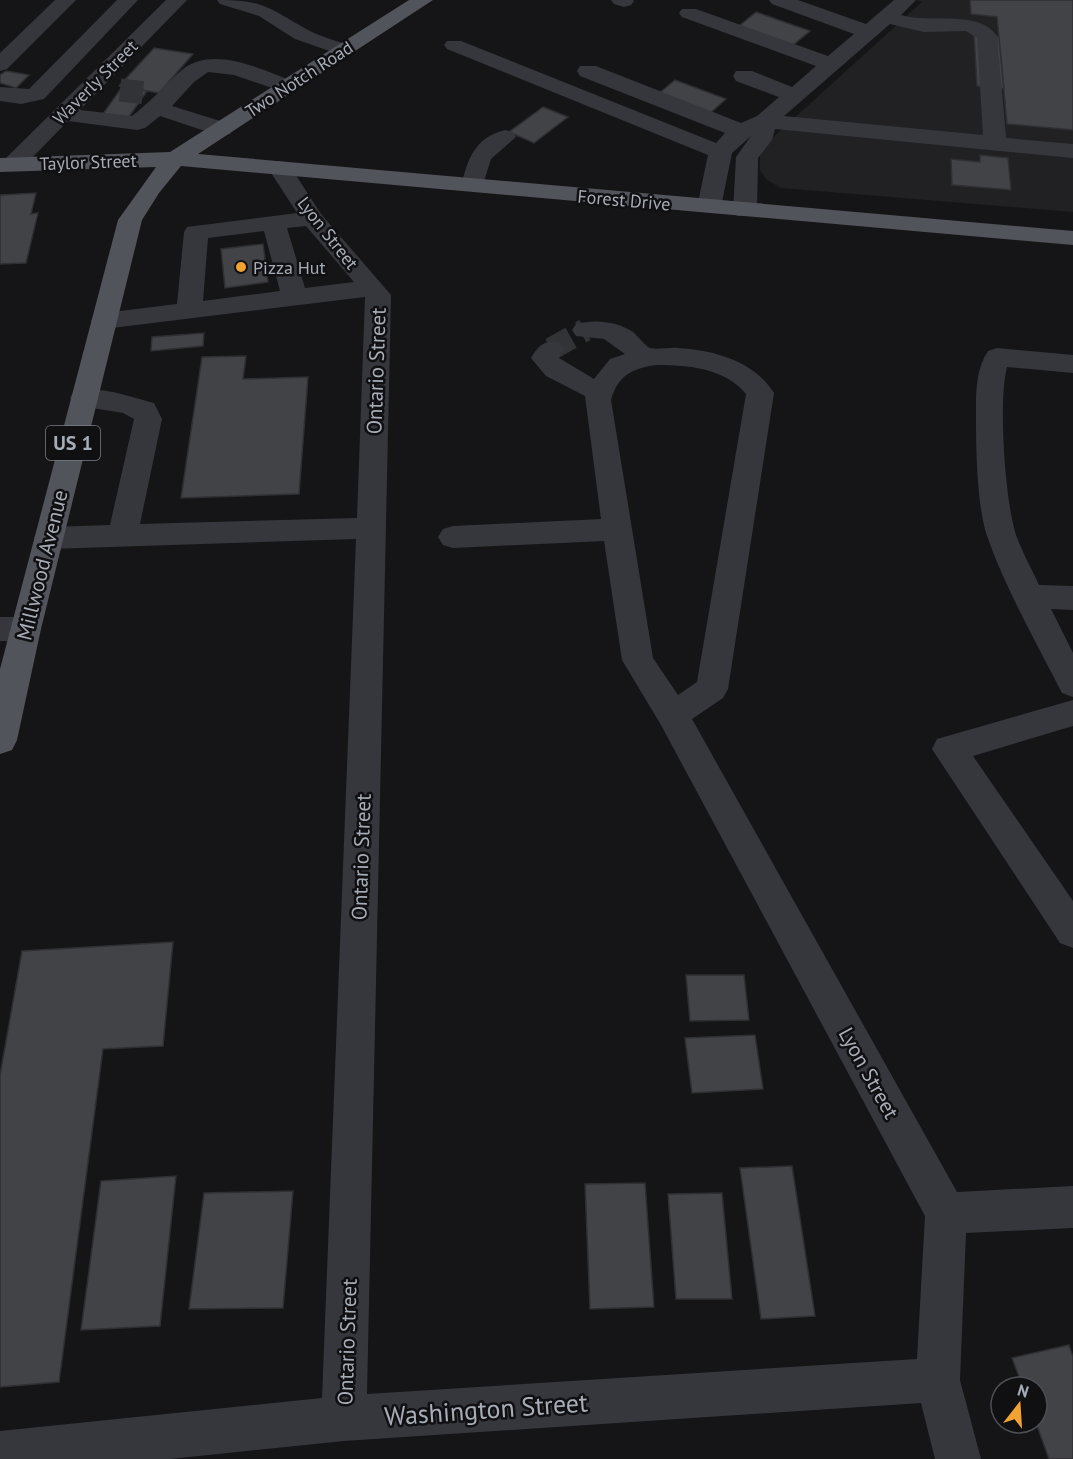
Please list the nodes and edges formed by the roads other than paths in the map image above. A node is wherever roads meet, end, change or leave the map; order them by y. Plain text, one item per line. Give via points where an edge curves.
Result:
1 (66, 0) edge
2 (128, 0) edge
3 (177, 0) edge
4 (226, 0) edge
5 (423, 0) edge
6 (779, 0) edge
7 (906, 0) edge
8 (689, 14) dead end
9 (887, 17) junction
10 (869, 32) junction
11 (454, 45) dead end
12 (344, 50) junction
13 (831, 64) junction
14 (0, 65) edge
15 (588, 71) dead end
16 (744, 76) dead end
17 (287, 87) junction
18 (107, 93) junction
19 (0, 94) edge
20 (795, 96) junction
21 (152, 101) junction
22 (63, 114) junction
23 (88, 118) junction
24 (765, 121) junction
25 (222, 129) junction
26 (740, 130) junction
27 (505, 136) dead end
28 (995, 143) junction
29 (1073, 151) edge
30 (718, 152) junction
31 (175, 159) junction
32 (6, 165) edge
33 (280, 168) junction
34 (473, 186) junction
35 (709, 207) junction
36 (745, 211) junction
37 (312, 218) junction
38 (274, 223) junction
39 (1073, 238) edge
40 (375, 292) junction
41 (295, 298) junction
42 (189, 312) junction
43 (104, 321) junction
44 (585, 330) tunnel mouth
45 (551, 348) dead end
46 (644, 357) junction
47 (1073, 364) edge
48 (599, 392) junction
49 (84, 398) junction
50 (371, 528) junction
51 (617, 528) junction
52 (123, 534) junction
53 (453, 537) dead end
54 (49, 538) junction
55 (1029, 597) junction
56 (1073, 598) edge
57 (13, 629) edge
58 (1073, 684) edge
59 (1073, 712) edge
60 (674, 715) junction
61 (0, 740) edge
62 (1073, 931) edge
63 (1073, 1207) edge
64 (946, 1213) junction
65 (938, 1380) junction
66 (344, 1418) junction
67 (0, 1454) edge
68 (958, 1459) edge

1 - 14 street
2 - 19 street via 36,94
3 - 18 street, Waverly Street
4 - 12 street via 266,12 302,35
5 - 12 main road, Two Notch Road / US 1
6 - 10 street
7 - 9 street
8 - 13 street
9 - 10 street
9 - 28 street via 922,26 958,25 982,30 987,36
10 - 13 street
11 - 30 street
12 - 17 main road, Two Notch Road / US 1
13 - 20 street
15 - 26 street
16 - 20 street
17 - 21 street via 245,71 209,64
17 - 25 main road, Two Notch Road / US 1
18 - 22 street, Waverly Street
18 - 23 street
20 - 24 street
21 - 23 street via 137,123
21 - 25 street
22 - 23 street
22 - 32 street, Waverly Street
24 - 26 street
24 - 28 street
24 - 36 street via 761,140 747,157
25 - 31 main road, Two Notch Road / US 1
26 - 30 street
27 - 34 street via 480,156
28 - 29 street
30 - 35 street
31 - 32 main road, Taylor Street
31 - 33 main road, Forest Drive
31 - 43 main road, Millwood Avenue / US 1 via 130,220
33 - 34 main road, Forest Drive
33 - 37 street, Lyon Street
34 - 35 main road, Forest Drive
35 - 36 main road, Forest Drive
36 - 39 main road, Forest Drive
37 - 38 street
37 - 40 street, Lyon Street
38 - 41 street
38 - 42 street via 196,232
40 - 41 street
40 - 50 street, Ontario Street
41 - 42 street
42 - 43 street
43 - 49 main road, Millwood Avenue / US 1
44 - 46 street via 601,329 623,335
45 - 48 street via 544,358 549,365 561,375
46 - 48 street via 621,364
46 - 60 street via 703,360 740,371 754,381 760,393 712,689
47 - 55 street via 997,357 990,381 990,456 1001,534
48 - 51 street, Lyon Street via 597,400
49 - 52 street via 144,410 148,419
49 - 54 main road, Millwood Avenue / US 1
50 - 52 street
50 - 66 street, Ontario Street
51 - 53 street
51 - 60 street, Lyon Street via 638,660
52 - 54 street
54 - 57 main road, Millwood Avenue / US 1
55 - 56 street
55 - 58 street
57 - 61 main road, Millwood Avenue / US 1
59 - 62 street via 949,749
60 - 64 street, Lyon Street
63 - 64 street
64 - 65 street
65 - 66 street, Washington Street
65 - 68 street
66 - 67 street, Washington Street

